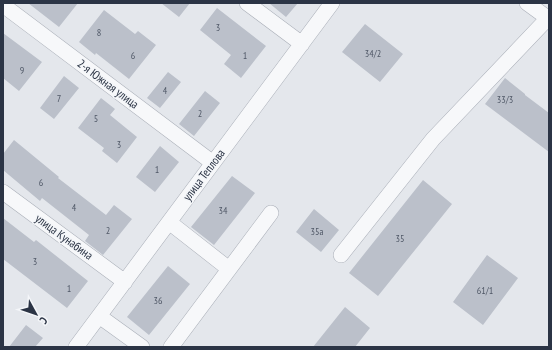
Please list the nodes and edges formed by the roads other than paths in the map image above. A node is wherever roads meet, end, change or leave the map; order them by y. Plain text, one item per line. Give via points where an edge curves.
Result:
1 (247, 3) edge
2 (332, 3) edge
3 (527, 3) edge
4 (3, 5) edge
5 (549, 18) edge
6 (302, 44) junction
7 (213, 163) junction
8 (3, 192) edge
9 (271, 213) dead end
10 (169, 222) junction
11 (341, 255) dead end
12 (229, 269) junction
13 (124, 282) junction
14 (99, 316) junction
15 (76, 347) edge
16 (142, 347) edge
17 (171, 347) edge

1 - 6 street
2 - 6 street, улица Теплова
3 - 5 street
4 - 7 street, 2-я Южная улица
5 - 11 street via 433,139
6 - 7 street, улица Теплова
7 - 10 street, улица Теплова
8 - 13 street, улица Кунабина
9 - 12 street
10 - 12 street
10 - 13 street, улица Теплова
12 - 17 street
13 - 14 street, улица Теплова
14 - 15 street, улица Теплова
14 - 16 street

